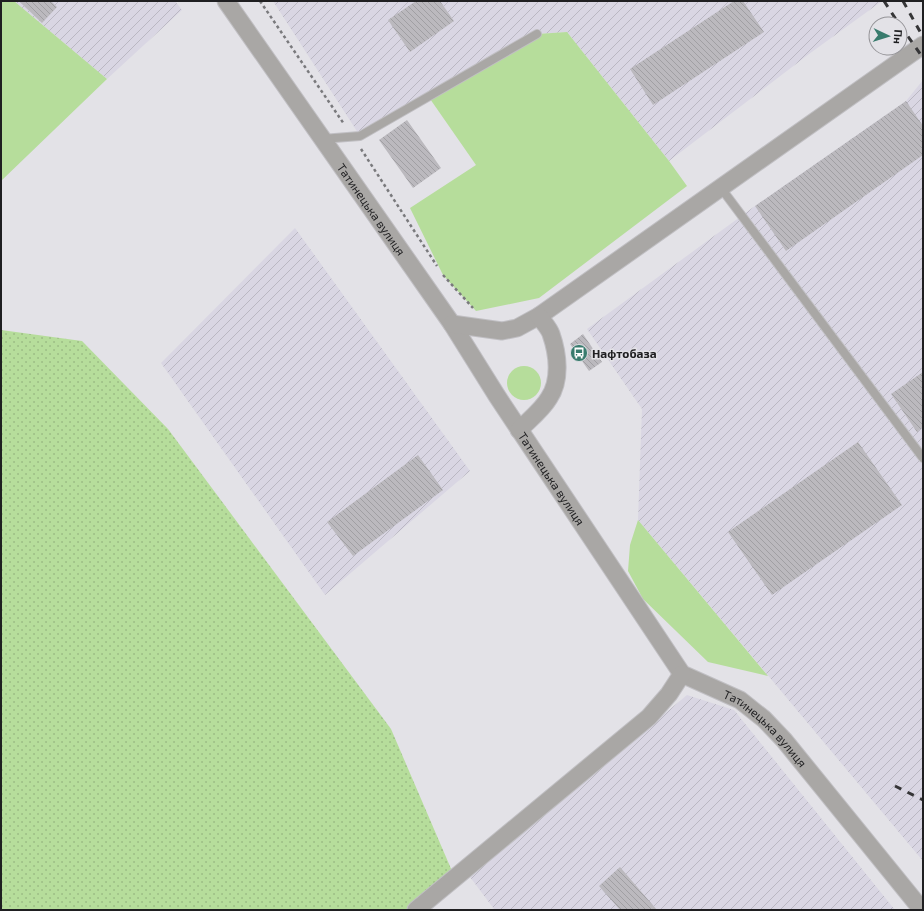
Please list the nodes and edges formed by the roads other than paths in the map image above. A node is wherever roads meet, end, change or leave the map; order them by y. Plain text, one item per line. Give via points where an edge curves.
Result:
1 (226, 1) edge
2 (537, 34) dead end
3 (923, 45) edge
4 (321, 139) junction
5 (720, 188) junction
6 (539, 316) junction
7 (452, 324) junction
8 (519, 430) junction
9 (923, 458) edge
10 (682, 674) junction
11 (416, 910) edge
12 (922, 910) edge

1 - 4 street, Татинецька вулиця
2 - 4 lane via 360,136
3 - 5 street
4 - 7 street, Татинецька вулиця
5 - 6 street
5 - 9 lane
6 - 7 street via 516,328 502,331
6 - 8 street via 551,333 558,370 547,402
7 - 8 street, Татинецька вулиця
8 - 10 street, Татинецька вулиця
10 - 11 street via 649,717
10 - 12 street, Татинецька вулиця via 740,700 764,719 784,740

